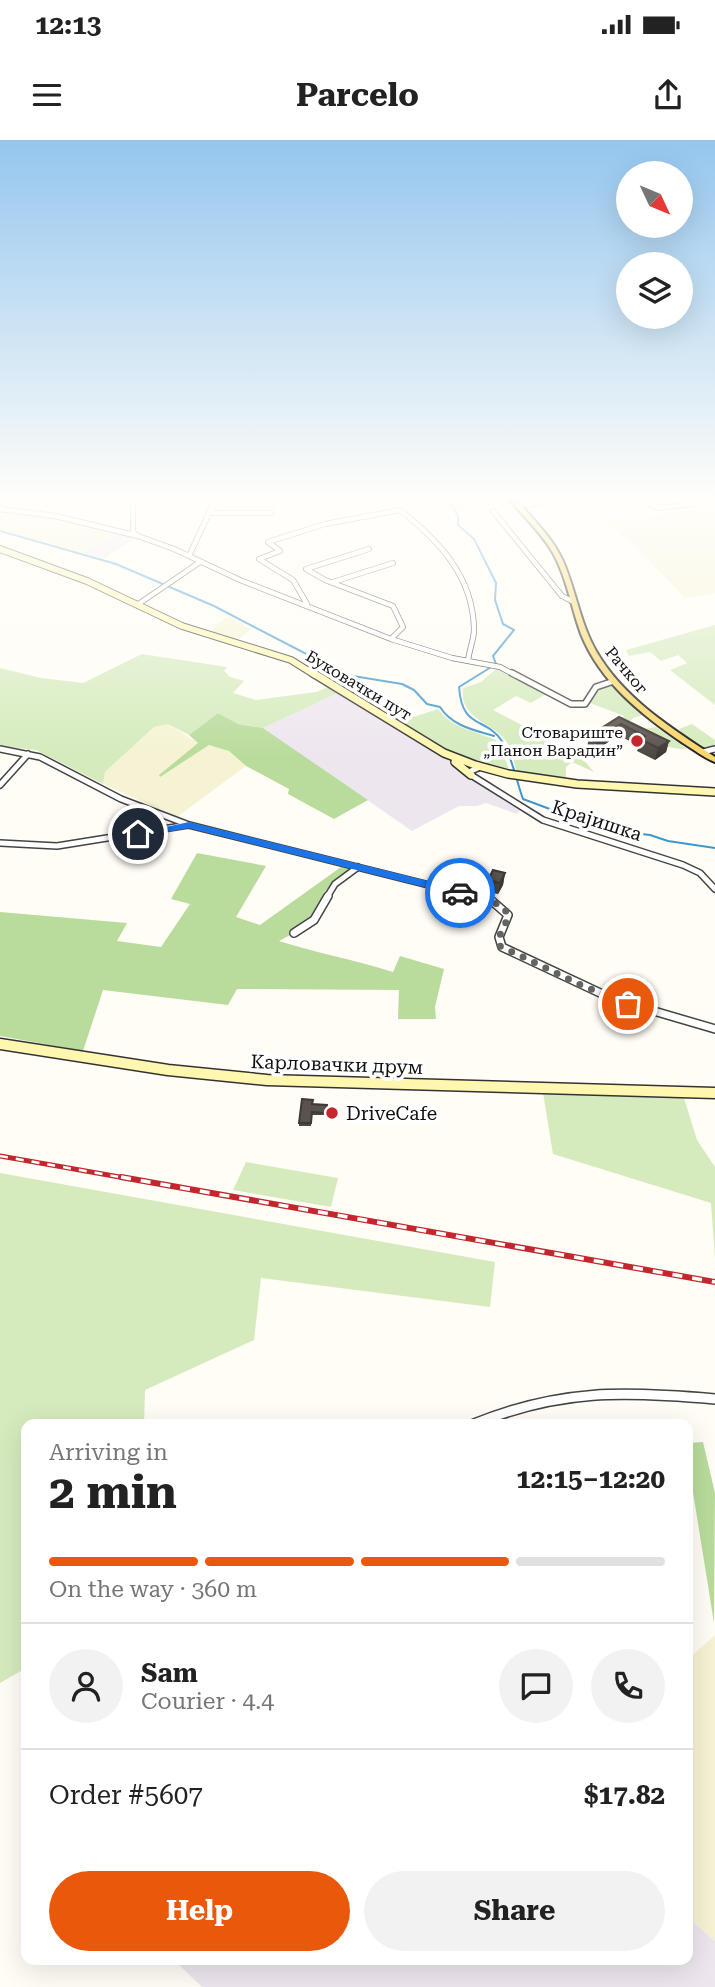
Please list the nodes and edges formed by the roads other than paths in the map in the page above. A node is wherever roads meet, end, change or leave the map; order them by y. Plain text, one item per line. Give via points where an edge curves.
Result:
1 (92, 584) edge
2 (167, 584) edge
3 (252, 584) edge
4 (296, 584) edge
5 (338, 584) edge
6 (467, 584) edge
7 (552, 584) edge
8 (569, 584) edge
9 (574, 602) junction
10 (307, 604) junction
11 (136, 605) junction
12 (391, 639) junction
13 (467, 661) junction
14 (614, 681) junction
15 (0, 750) edge
16 (711, 751) edge
17 (444, 753) junction
18 (28, 754) junction
19 (715, 760) edge
20 (480, 767) junction
21 (471, 775) junction
22 (0, 785) edge
23 (715, 792) edge
24 (189, 825) junction
25 (0, 843) edge
26 (358, 867) junction
27 (715, 889) edge
28 (294, 933) dead end
29 (715, 1028) edge
30 (0, 1044) edge
31 (715, 1093) edge
32 (715, 1399) edge
33 (488, 1419) edge

1 - 11 street, Буковачки пут
2 - 11 street
3 - 10 street
4 - 10 street
5 - 12 street via 393,606 403,627
6 - 13 street via 474,631
7 - 9 street
8 - 9 main road, Рачког
9 - 14 main road, Рачког via 590,646
10 - 12 street
11 - 17 street, Буковачки пут via 187,628 290,660
12 - 13 street
13 - 14 street via 500,667 578,705 587,702 599,685
14 - 16 main road, Рачког via 643,710
15 - 18 street
16 - 19 main road, Рачког
17 - 20 street, Буковачки пут
17 - 21 street
18 - 22 street
18 - 24 street via 121,799
20 - 21 street
20 - 23 street, Буковачки пут via 514,776
21 - 27 street, Крајишка via 533,816 674,862 700,873
24 - 25 street via 57,846
24 - 26 street
26 - 28 street via 332,888 314,920
26 - 29 street via 496,903 508,916 500,946 613,999
30 - 31 street, Карловачки друм via 267,1080
32 - 33 street via 644,1392 586,1393 526,1405

